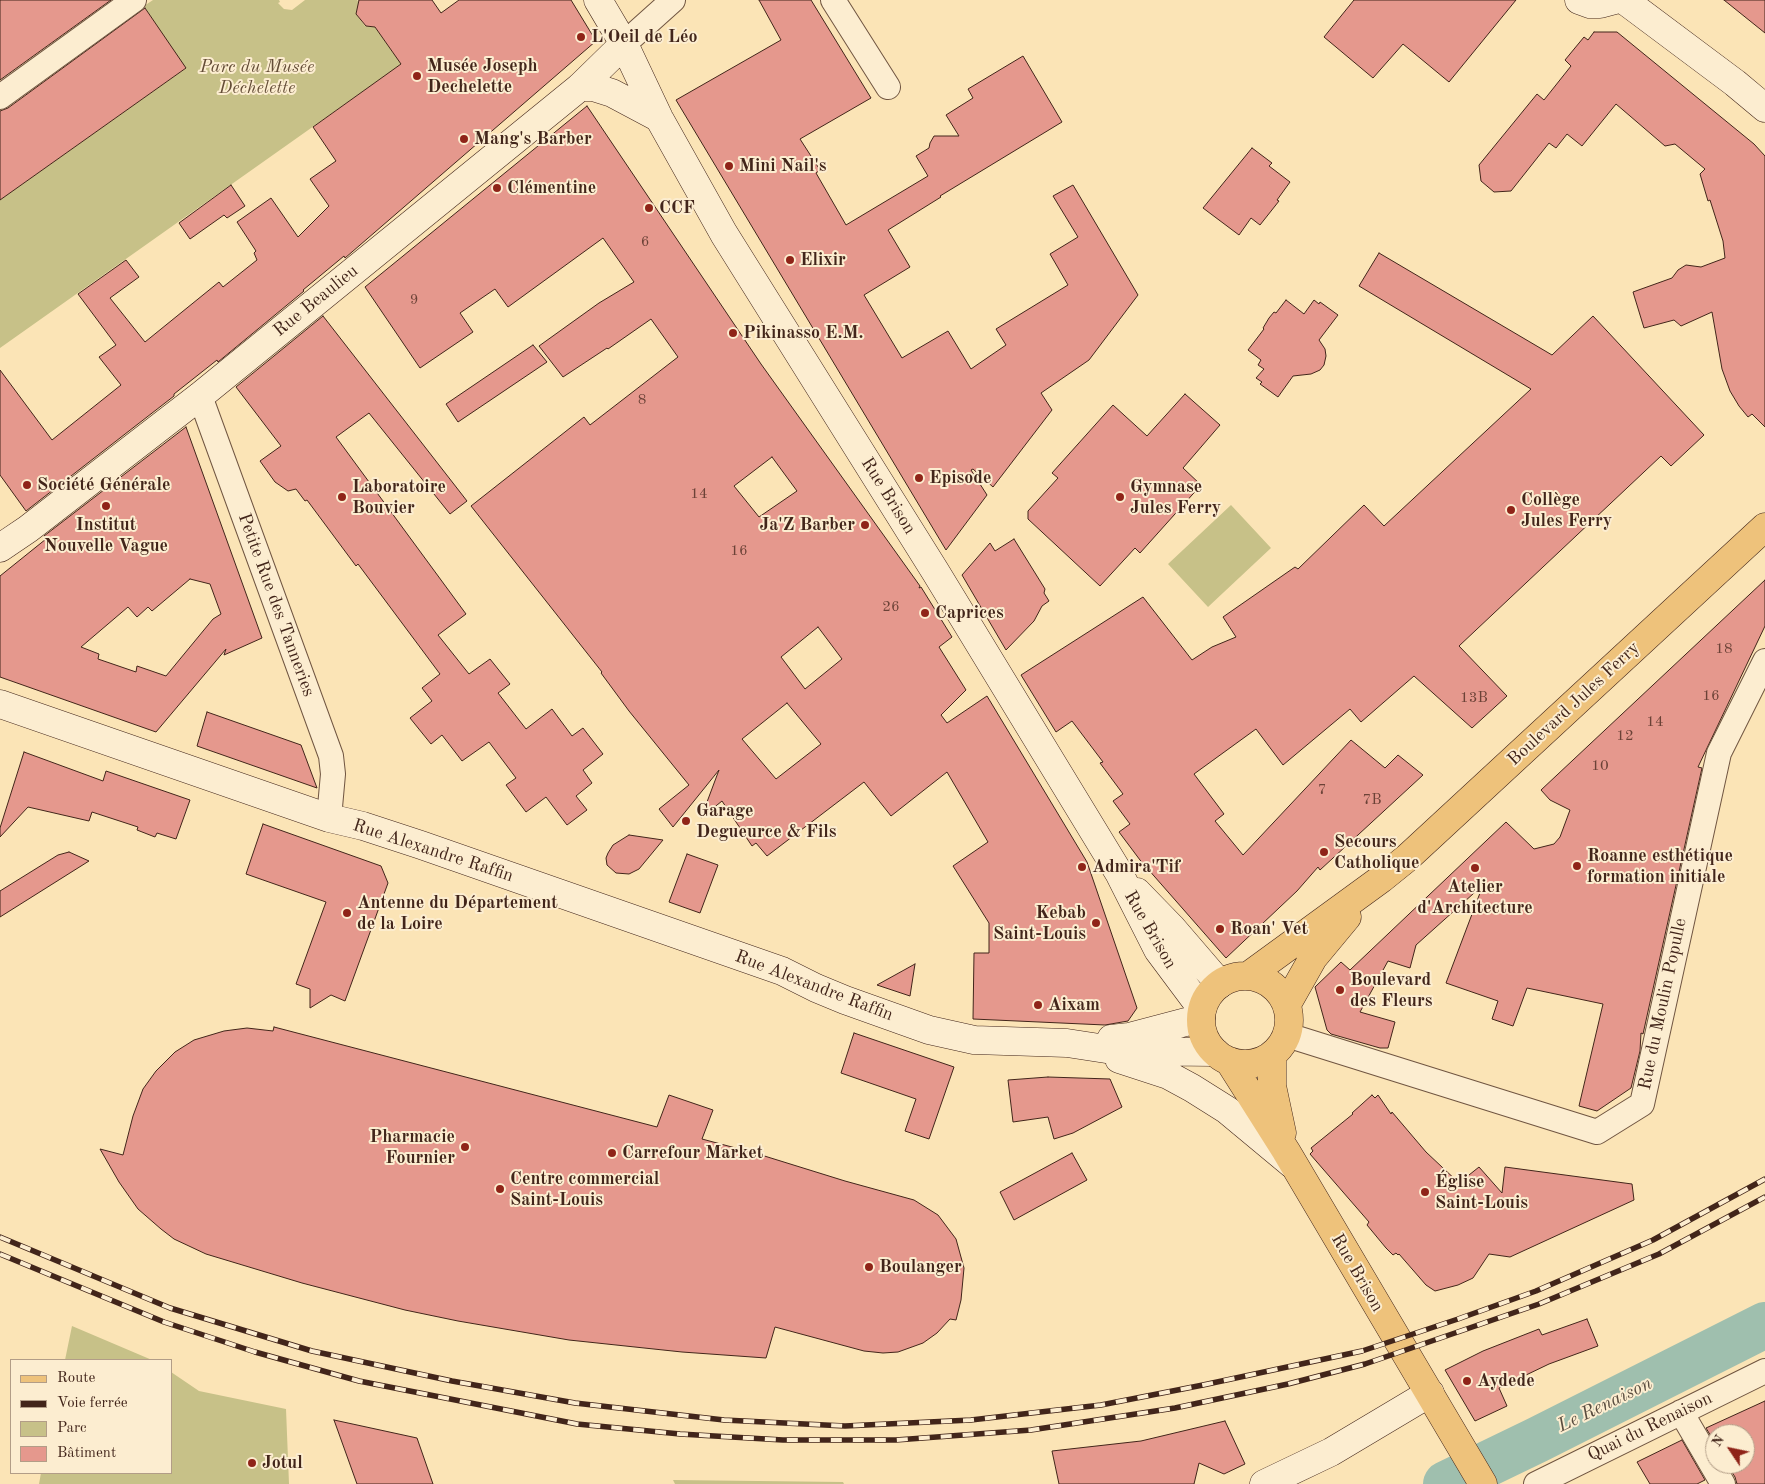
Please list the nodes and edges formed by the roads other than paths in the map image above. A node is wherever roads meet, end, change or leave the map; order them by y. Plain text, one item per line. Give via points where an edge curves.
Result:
1 (134, 0) edge
2 (598, 0) edge
3 (672, 0) edge
4 (833, 0) edge
5 (1615, 0) edge
6 (1624, 0) edge
7 (1657, 0) edge
8 (1572, 2) edge
9 (624, 44) junction
10 (1735, 83) junction
11 (580, 87) junction
12 (888, 87) dead end
13 (0, 97) edge
14 (1765, 108) edge
15 (658, 118) junction
16 (200, 396) junction
17 (1765, 527) edge
18 (1, 545) edge
19 (1765, 662) edge
20 (0, 704) edge
21 (329, 818) junction
22 (1119, 873) junction
23 (1381, 879) junction
24 (1248, 976) junction
25 (1220, 984) junction
26 (1287, 1004) junction
27 (1202, 1014) junction
28 (1067, 1043) junction
29 (1279, 1045) junction
30 (1222, 1057) junction
31 (1291, 1159) junction
32 (1765, 1371) edge
33 (1430, 1393) junction
34 (1681, 1412) junction
35 (1264, 1484) edge
36 (1483, 1484) edge
37 (1536, 1484) edge
38 (1723, 1484) edge

1 - 13 street
2 - 9 street, Rue Brison
3 - 9 street
4 - 12 street
5 - 8 street via 1600,4
6 - 10 street
7 - 10 street
9 - 11 street, Rue Beaulieu
9 - 15 street, Rue Brison
10 - 14 street
11 - 15 street via 612,93
11 - 16 street, Rue Beaulieu
15 - 22 street, Rue Brison via 724,234
16 - 18 street, Rue Beaulieu via 28,529
16 - 21 street, Petite Rue des Tanneries via 331,756 333,774
17 - 23 main road, Boulevard Jules Ferry
19 - 29 street, Rue du Moulin Populle via 1719,753 1642,1104 1597,1132
20 - 21 street, Rue Alexandre Raffin
21 - 28 street, Rue Alexandre Raffin via 379,831 735,955 929,1030 974,1040
22 - 25 street, Rue Brison
22 - 27 street, Rue Brison via 1158,950
23 - 24 main road, Boulevard Jules Ferry
23 - 26 main road, Boulevard Jules Ferry via 1318,951
24 - 25 main road via 1234,977
24 - 26 main road via 1272,984
25 - 27 main road via 1206,999
26 - 29 main road via 1290,1020
27 - 28 street, Rue Alexandre Raffin via 1129,1037
27 - 30 main road via 1202,1031 1207,1043
28 - 30 street, Rue Alexandre Raffin via 1119,1051
28 - 31 street via 1168,1075 1227,1110
29 - 30 main road via 1262,1061 1251,1064 1240,1064
29 - 31 main road, Rue Brison via 1272,1086
30 - 31 main road, Rue Brison
31 - 33 main road, Rue Brison
32 - 34 street, Quai du Renaison
33 - 35 street via 1331,1452
33 - 36 main road, Rue Brison
34 - 37 street, Quai du Renaison
34 - 38 street

